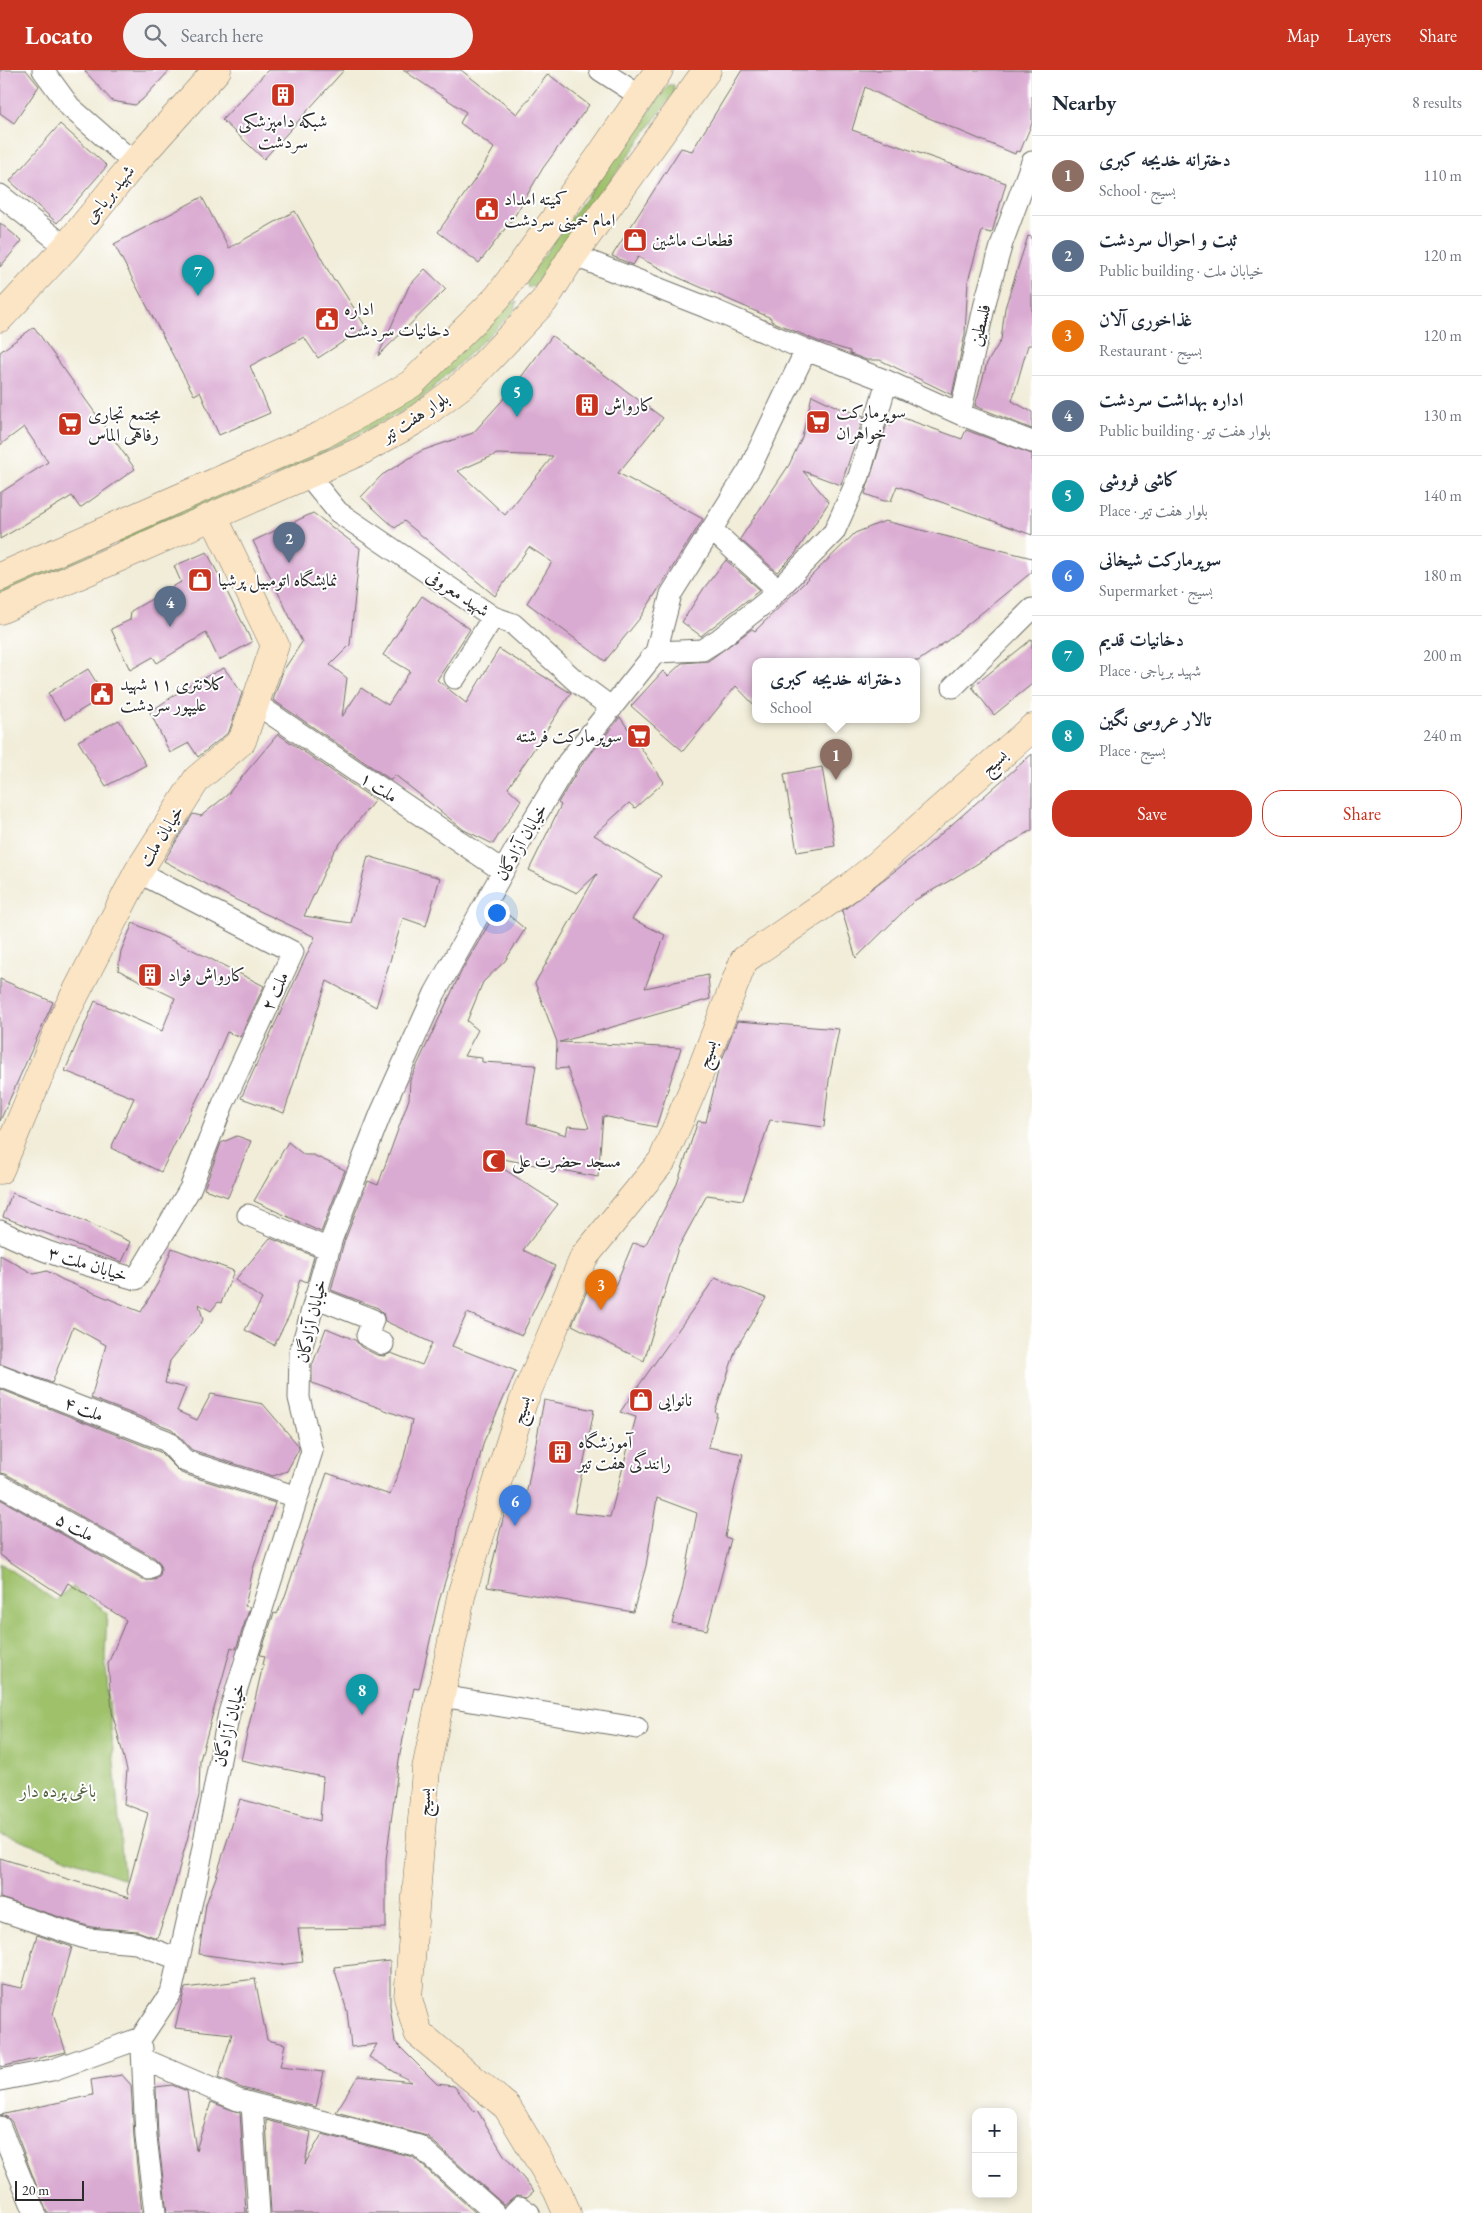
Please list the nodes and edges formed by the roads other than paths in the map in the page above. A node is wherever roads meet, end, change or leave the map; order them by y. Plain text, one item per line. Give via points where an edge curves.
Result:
1 (43, 70) edge
2 (217, 70) edge
3 (600, 70) edge
4 (659, 70) edge
5 (707, 70) edge
6 (640, 96) junction
7 (1032, 162) edge
8 (134, 163) junction
9 (0, 195) edge
10 (66, 247) junction
11 (573, 255) junction
12 (0, 317) edge
13 (806, 350) junction
14 (887, 381) junction
15 (960, 414) junction
16 (1032, 442) edge
17 (308, 475) junction
18 (213, 516) junction
19 (712, 530) junction
20 (0, 576) edge
21 (778, 590) junction
22 (1032, 609) edge
23 (0, 610) edge
24 (493, 617) junction
25 (656, 652) junction
26 (455, 678) dead end
27 (953, 687) dead end
28 (255, 703) junction
29 (612, 708) junction
30 (1032, 728) edge
31 (503, 871) junction
32 (138, 872) junction
33 (0, 1170) edge
34 (190, 1190) joint
35 (248, 1214) dead end
36 (0, 1231) edge
37 (329, 1249) junction
38 (315, 1297) junction
39 (383, 1344) dead end
40 (0, 1376) edge
41 (0, 1485) edge
42 (297, 1497) junction
43 (149, 1569) dead end
44 (441, 1696) junction
45 (637, 1728) dead end
46 (0, 1910) edge
47 (178, 1959) junction
48 (141, 2038) junction
49 (143, 2059) junction
50 (0, 2080) edge
51 (252, 2104) junction
52 (0, 2127) edge
53 (35, 2213) edge
54 (155, 2213) edge
55 (259, 2213) edge
56 (495, 2213) edge
57 (514, 2213) edge
58 (529, 2213) edge
59 (567, 2213) edge

1 - 8 street via 70,107
2 - 8 street, شهید بریاجی
3 - 6 street
4 - 6 street, بلوار هفت تیر
5 - 11 street, بلوار هفت تیر
6 - 20 street, بلوار هفت تیر via 498,296 411,384 322,435
7 - 15 street, فلسطین via 1002,243 986,299
8 - 10 street, شهید بریاجی
9 - 10 street
10 - 12 street, شهید بریاجی
11 - 13 street
11 - 17 street, بلوار هفت تیر via 544,301 470,379 416,420 361,451
13 - 14 street
13 - 19 street via 750,468
14 - 15 street
14 - 21 street via 859,476 834,532
15 - 16 street
17 - 18 street, بلوار هفت تیر
17 - 24 street, شهید معروفی via 338,512
18 - 23 street, بلوار هفت تیر
18 - 28 street, خیابان ملت via 275,645
19 - 21 street
19 - 25 street via 671,594
21 - 25 street via 702,650
22 - 27 street
24 - 26 street
24 - 29 street, شهید معروفی via 513,624 578,683
25 - 29 street, خیابان آزادگان
28 - 31 street, ملت ۱
28 - 32 street, خیابان ملت via 242,741 197,779
29 - 31 street, خیابان آزادگان via 568,762
30 - 44 street, بسیج via 850,887 744,960 662,1162 584,1257 523,1402 462,1592
31 - 37 street, خیابان آزادگان via 435,993 381,1113
32 - 33 street, خیابان ملت via 64,1016
32 - 34 street, ملت ۲ via 293,952 223,1104
34 - 36 street, خیابان ملت ۳ via 136,1279 21,1242
35 - 37 street
37 - 38 street, خیابان آزادگان
38 - 39 street via 373,1320 367,1336
38 - 42 street, خیابان آزادگان via 300,1353 299,1398 312,1451
40 - 42 street, ملت ۴ via 167,1441 185,1461
41 - 43 street, ملت ۵
42 - 47 street, خیابان آزادگان via 229,1713
44 - 45 street
44 - 59 street, بسیج via 426,1769 408,1998 418,2033 507,2107 557,2190
46 - 47 street via 88,1938 136,1943
47 - 48 street, خیابان آزادگان via 171,1993
48 - 49 street
48 - 50 street via 52,2070
49 - 51 street
49 - 54 street via 146,2137
51 - 55 street
51 - 56 street via 419,2146
52 - 53 street
57 - 58 street via 520,2207

